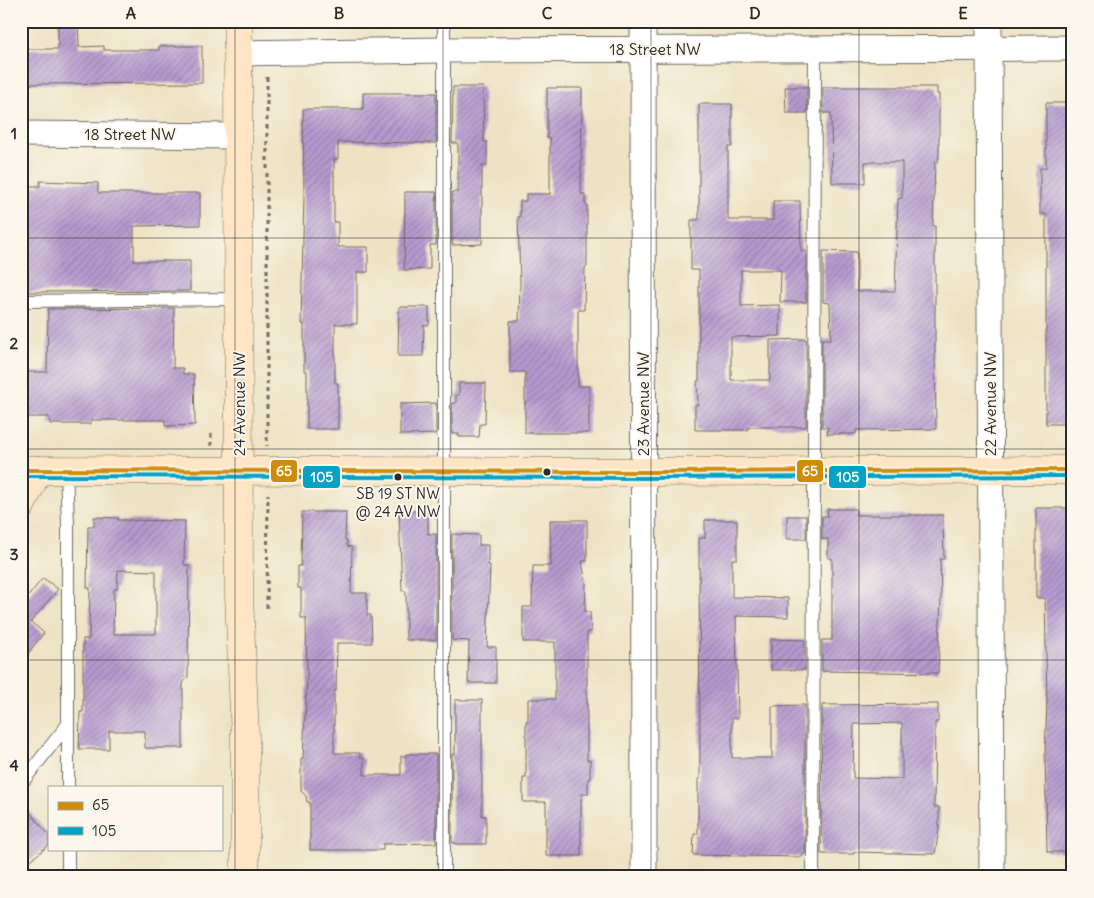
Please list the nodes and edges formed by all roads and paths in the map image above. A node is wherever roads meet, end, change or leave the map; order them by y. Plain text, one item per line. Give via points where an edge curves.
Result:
1 (238, 21) edge
2 (444, 21) edge
3 (643, 21) edge
4 (989, 21) edge
5 (989, 48) junction
6 (1073, 48) edge
7 (815, 49) junction
8 (444, 50) junction
9 (643, 50) junction
10 (238, 53) junction
11 (267, 74) dead end
12 (21, 134) edge
13 (238, 136) junction
14 (239, 299) junction
15 (21, 301) edge
16 (267, 441) dead end
17 (30, 470) edge
18 (990, 470) junction
19 (1073, 470) edge
20 (66, 471) junction
21 (239, 471) junction
22 (444, 471) junction
23 (815, 471) junction
24 (643, 472) junction
25 (21, 506) edge
26 (68, 724) junction
27 (21, 784) edge
28 (68, 786) edge
29 (68, 850) edge
30 (68, 877) edge
31 (246, 877) edge
32 (444, 877) edge
33 (644, 877) edge
34 (814, 877) edge
35 (992, 877) edge

1 - 10 street, 24 Avenue NW
2 - 8 lane
3 - 9 street, 23 Avenue NW
4 - 5 street, 22 Avenue NW
5 - 6 street, 18 Street NW
5 - 7 street, 18 Street NW
5 - 18 street, 22 Avenue NW
7 - 9 street, 18 Street NW
7 - 23 lane
8 - 9 street, 18 Street NW
8 - 10 street, 18 Street NW
8 - 22 lane
9 - 24 street, 23 Avenue NW
10 - 13 street, 24 Avenue NW
11 - 16 path
12 - 13 street, 18 Street NW
13 - 14 street, 24 Avenue NW
14 - 15 lane
14 - 21 street, 24 Avenue NW
17 - 20 street
17 - 25 street
18 - 19 street
18 - 23 street
18 - 35 street, 22 Avenue NW
20 - 21 street
20 - 26 lane
21 - 22 street
21 - 31 street, 24 Avenue NW
22 - 24 street
22 - 32 lane
23 - 24 street
23 - 34 lane
24 - 33 street, 23 Avenue NW
26 - 27 lane
26 - 28 lane
29 - 30 lane

